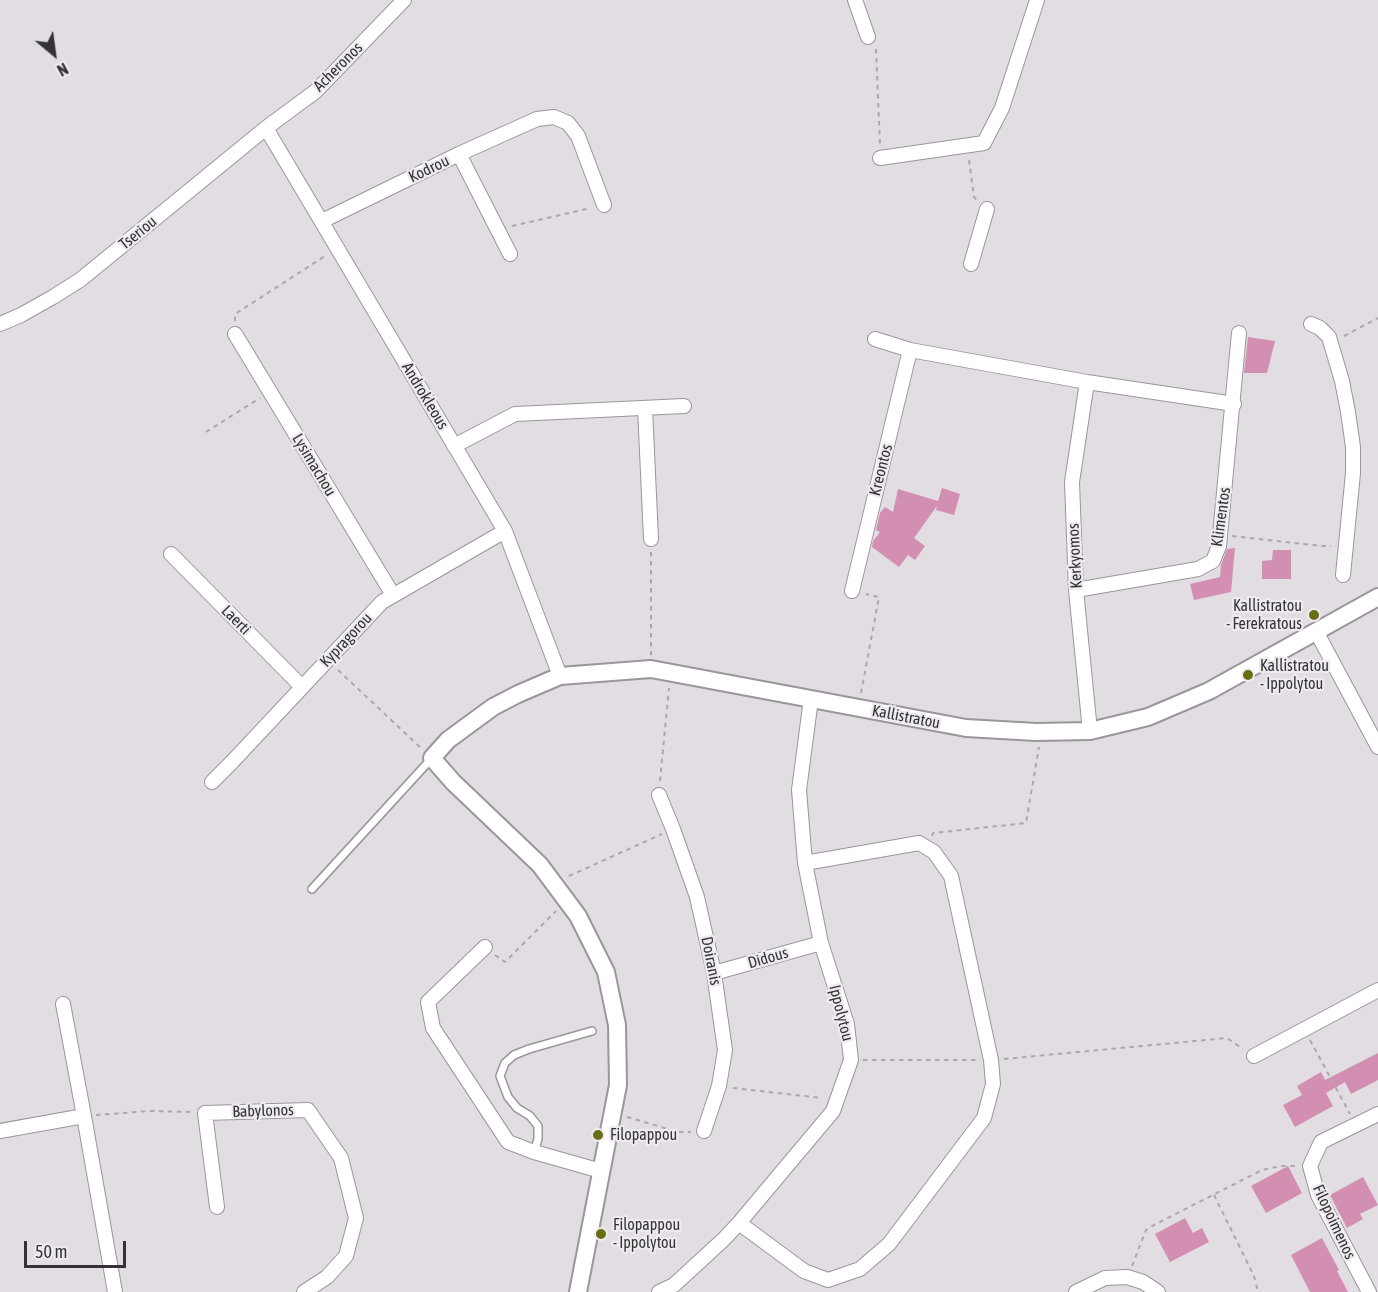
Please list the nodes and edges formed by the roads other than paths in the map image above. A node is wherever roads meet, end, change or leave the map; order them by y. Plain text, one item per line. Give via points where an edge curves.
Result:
1 (404, 0) edge
2 (855, 0) edge
3 (1037, 0) edge
4 (868, 37) road end
5 (266, 128) junction
6 (459, 154) junction
7 (880, 158) road end
8 (604, 205) road end
9 (987, 209) road end
10 (322, 221) junction
11 (510, 254) dead end
12 (971, 264) dead end
13 (0, 324) edge
14 (1311, 324) dead end
15 (1239, 333) dead end
16 (235, 334) road end
17 (875, 339) dead end
18 (910, 350) junction
19 (1087, 382) junction
20 (1234, 404) junction
21 (684, 406) dead end
22 (645, 408) junction
23 (454, 446) junction
24 (505, 531) junction
25 (651, 539) road end
26 (171, 554) dead end
27 (1343, 575) dead end
28 (1076, 590) junction
29 (852, 591) road end
30 (393, 595) junction
31 (1378, 597) edge
32 (1316, 631) junction
33 (560, 676) junction
34 (302, 687) junction
35 (811, 699) junction
36 (1090, 731) junction
37 (1378, 747) edge
38 (432, 758) junction
39 (212, 782) dead end
40 (659, 795) road end
41 (805, 863) junction
42 (312, 889) dead end
43 (821, 943) junction
44 (485, 947) road end
45 (714, 973) junction
46 (1378, 990) edge
47 (63, 1004) dead end
48 (592, 1031) dead end
49 (1254, 1056) road end
50 (1378, 1114) edge
51 (84, 1116) junction
52 (0, 1131) edge
53 (704, 1131) road end
54 (534, 1152) junction
55 (601, 1171) junction
56 (217, 1207) dead end
57 (738, 1223) junction
58 (115, 1292) edge
59 (304, 1292) edge
60 (578, 1292) edge
61 (659, 1292) edge
62 (1076, 1292) edge
63 (1158, 1292) edge
64 (1369, 1292) edge

1 - 5 street, Acheronos via 316,91
2 - 4 street
3 - 7 street via 1002,108 984,143
5 - 10 street, Androkleous
5 - 13 street, Tseriou via 80,280
6 - 8 street, Kodrou via 537,119 554,117 568,123 578,136
6 - 10 street, Kodrou
6 - 11 street
9 - 12 street
10 - 23 street, Androkleous
14 - 27 street via 1329,337 1342,381 1353,447
15 - 20 street, Klimentos
16 - 30 street, Lysimachou
17 - 18 street
18 - 19 street
18 - 29 street, Kreontos
19 - 20 street
19 - 28 street, Kerkyomos via 1072,482
20 - 28 street, Klimentos via 1221,534 1213,561 1198,569
21 - 22 street
22 - 23 street via 515,414
22 - 25 street
23 - 24 street, Androkleous
24 - 30 street, Kypragorou
24 - 33 street, Androkleous
26 - 34 street, Laerti
28 - 36 street, Kerkyomos
30 - 34 street, Kypragorou
31 - 32 street, Kallistratou
32 - 36 street, Kallistratou via 1209,691 1148,717
32 - 37 street
33 - 35 street, Kallistratou via 651,669
33 - 38 street, Kallistratou via 493,707 448,740
34 - 39 street, Kypragorou
35 - 36 street, Kallistratou via 966,728
35 - 41 street, Ippolytou via 799,790
38 - 42 lane
38 - 55 street via 540,866 578,916 606,972 617,1025 618,1085
40 - 45 street, Doiranis via 698,897
41 - 43 street, Ippolytou
41 - 57 street via 919,843 934,852 951,876 993,1084 984,1118 889,1244 860,1269 828,1280 804,1271
43 - 45 street, Didous
43 - 57 street, Ippolytou via 847,1024 851,1060 833,1111
44 - 54 street via 428,1002 433,1028 508,1142
45 - 53 street, Doiranis via 725,1050 719,1086
46 - 49 street
47 - 51 street
48 - 54 lane via 529,1049 505,1063 500,1076 508,1097 538,1126
50 - 64 street, Filopoimenos via 1321,1142 1310,1166 1318,1195
51 - 52 street
51 - 58 street
54 - 55 street
55 - 60 street
56 - 59 street, Babylonos via 205,1113 308,1110 341,1158 356,1218 346,1256 327,1277
57 - 61 street, Ippolytou via 674,1285
62 - 63 street via 1105,1278 1127,1277

